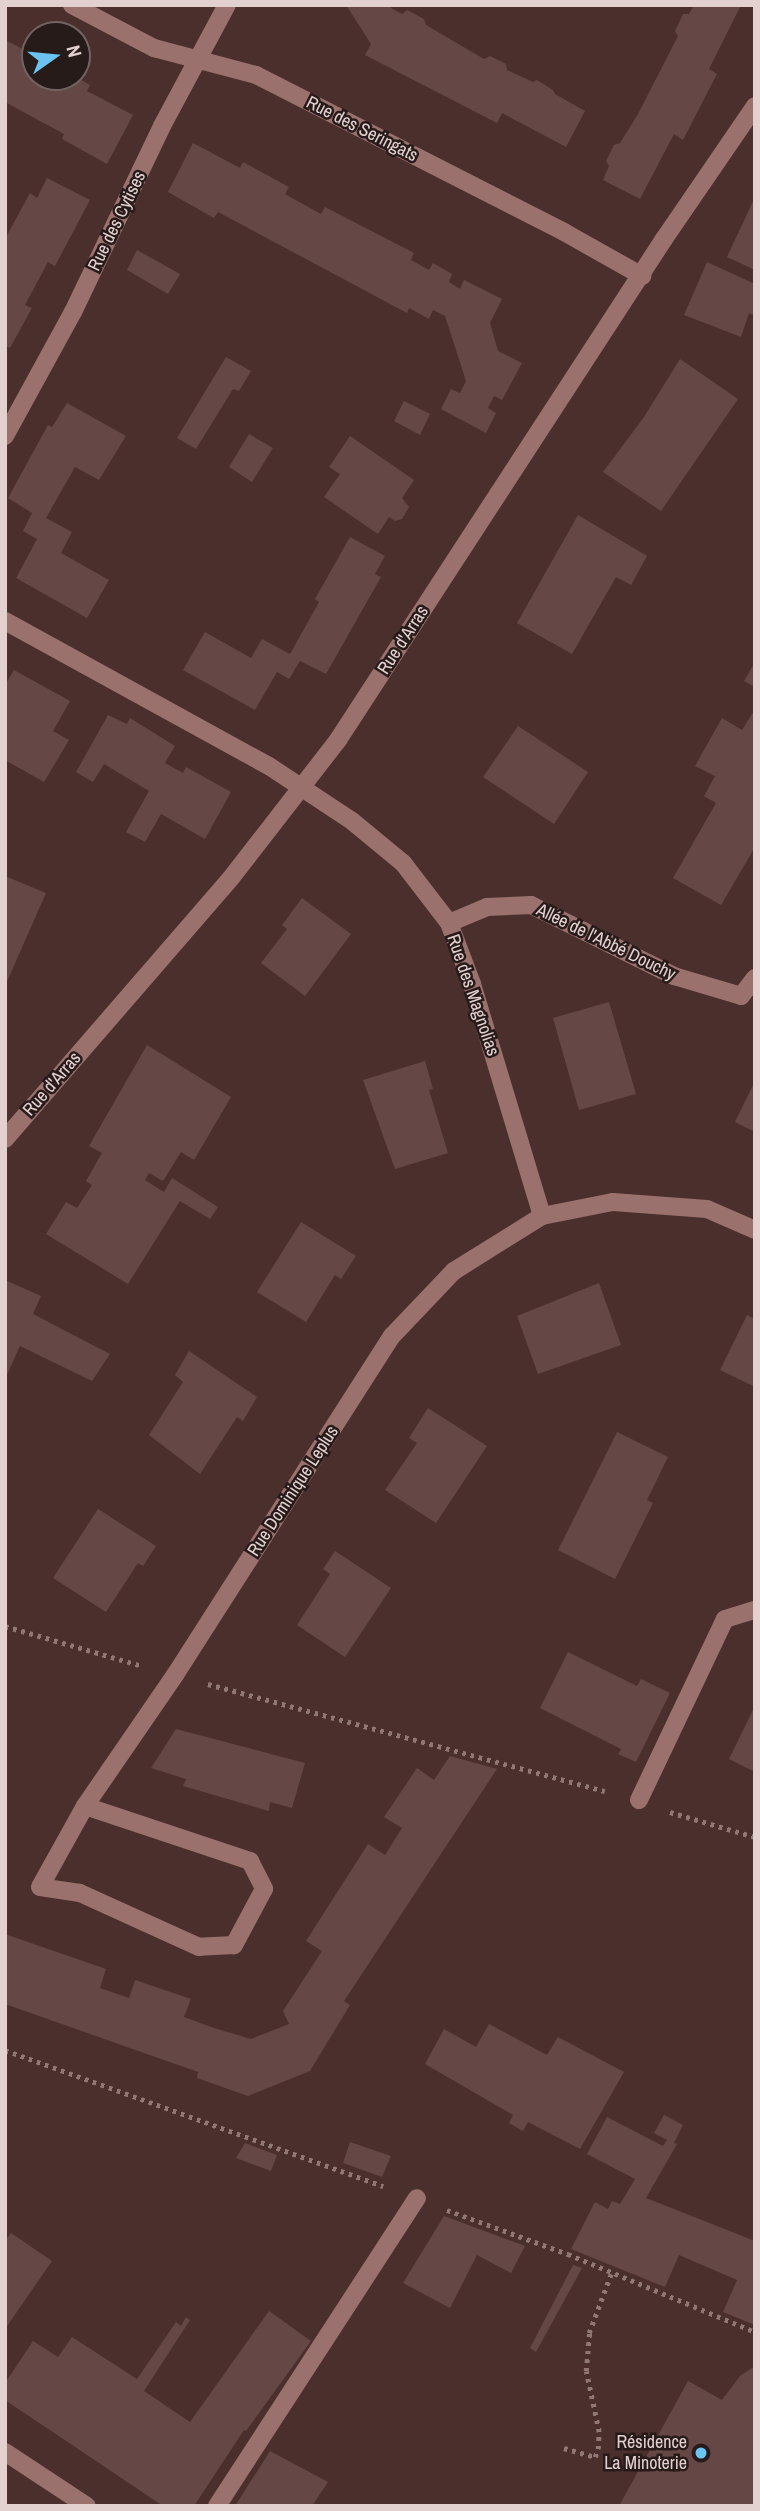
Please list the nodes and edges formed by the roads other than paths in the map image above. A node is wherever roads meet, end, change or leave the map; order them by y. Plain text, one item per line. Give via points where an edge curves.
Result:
1 (72, 5) edge
2 (227, 5) edge
3 (201, 58) junction
4 (755, 106) edge
5 (642, 276) junction
6 (5, 436) edge
7 (5, 621) edge
8 (302, 788) junction
9 (449, 923) junction
10 (755, 978) edge
11 (748, 999) edge
12 (5, 1139) edge
13 (542, 1216) junction
14 (755, 1230) edge
15 (755, 1610) edge
16 (639, 1800) road end
17 (85, 1806) junction
18 (417, 2198) dead end
19 (5, 2452) edge
20 (87, 2506) edge
21 (217, 2506) edge

1 - 3 street, Rue des Seringats via 154,48
2 - 3 street, Rue des Cytises
3 - 5 street, Rue des Seringats via 256,75
3 - 6 street, Rue des Cytises
4 - 5 street, Rue d'Arras
5 - 8 street, Rue d'Arras
7 - 8 street, Rue des Magnolias
8 - 9 street, Rue des Magnolias via 403,863
8 - 12 street, Rue d'Arras via 231,878
9 - 11 street, Allée de l'Abbé Douchy via 487,907 531,905 674,976
9 - 13 street, Rue des Magnolias
10 - 11 street, Allée de l'Abbé Douchy
13 - 14 street via 613,1202 707,1209
13 - 17 street, Rue Dominique Leplus via 454,1271 391,1336 175,1675
15 - 16 street via 725,1619
17 - 17 street, Rue Dominique Leplus via 40,1887 80,1893 200,1947 234,1945 264,1889 250,1861
18 - 21 street
19 - 20 street

